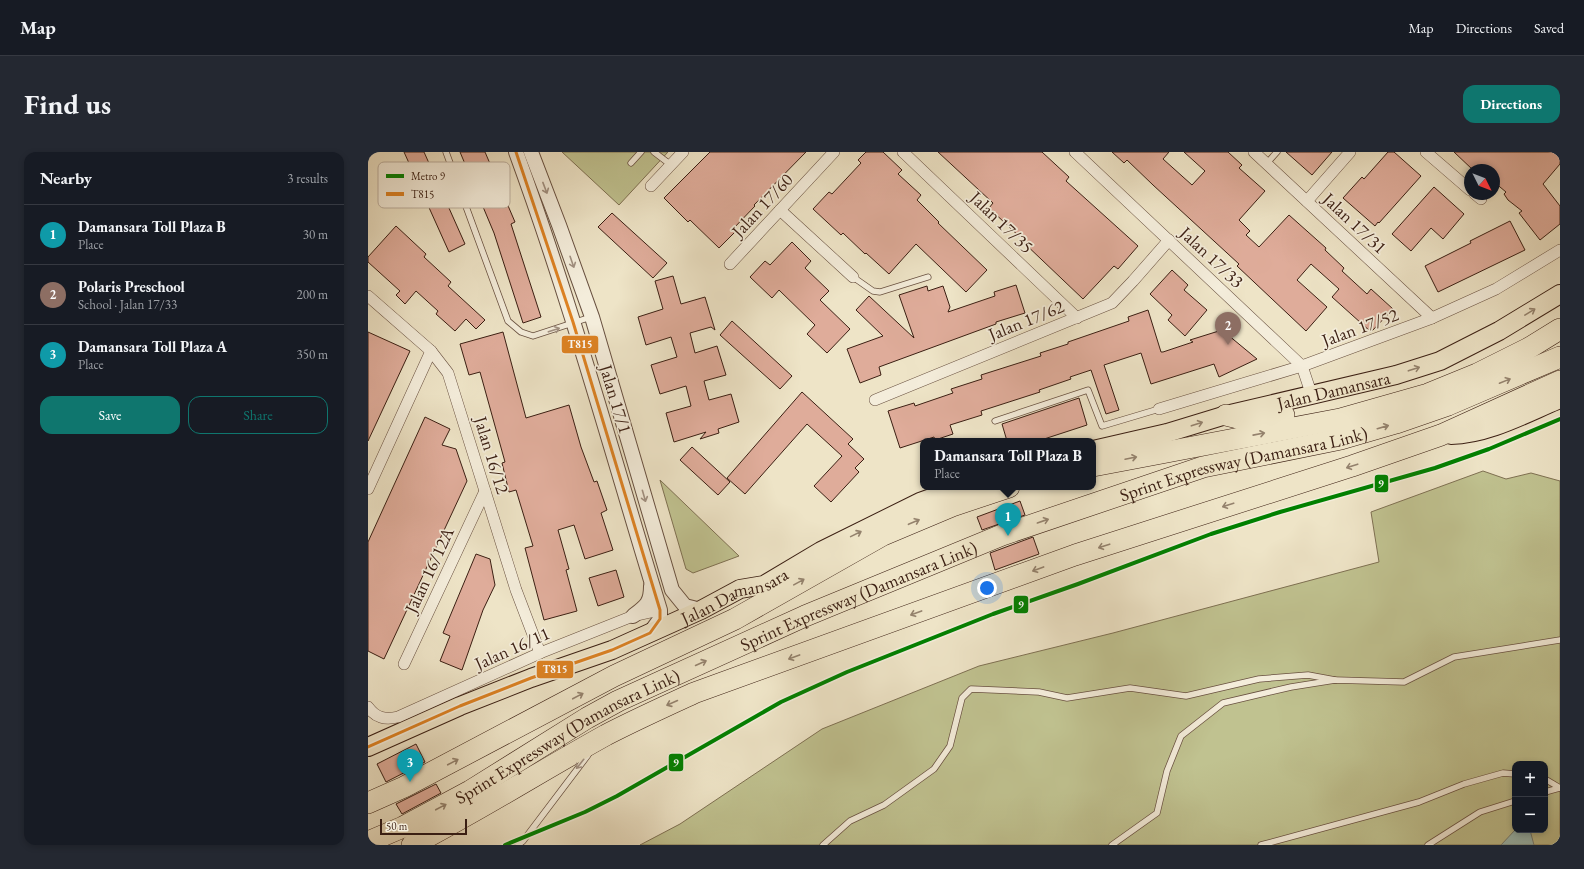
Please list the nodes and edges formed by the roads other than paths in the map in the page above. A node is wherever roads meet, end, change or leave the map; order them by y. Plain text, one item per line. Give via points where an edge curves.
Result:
1 (446, 152) edge
2 (516, 152) edge
3 (531, 152) edge
4 (641, 152) edge
5 (654, 152) edge
6 (683, 152) edge
7 (834, 152) edge
8 (903, 152) edge
9 (1075, 152) edge
10 (1254, 152) edge
11 (1277, 152) edge
12 (1350, 152) edge
13 (1426, 152) edge
14 (450, 162) edge
15 (631, 163) dead end
16 (1267, 164) junction
17 (671, 165) junction
18 (1464, 185) edge
19 (651, 186) dead end
20 (1307, 201) junction
21 (467, 208) edge
22 (780, 210) junction
23 (1169, 240) junction
24 (1560, 250) edge
25 (730, 264) dead end
26 (853, 277) joint
27 (928, 277) dead end
28 (1560, 294) edge
29 (368, 296) edge
30 (592, 317) junction
31 (1077, 318) junction
32 (1432, 318) junction
33 (574, 323) junction
34 (1560, 329) edge
35 (431, 351) junction
36 (1560, 358) edge
37 (1302, 366) junction
38 (1560, 381) edge
39 (1312, 396) junction
40 (1560, 399) edge
41 (875, 400) dead end
42 (1399, 402) junction
43 (1160, 409) joint
44 (1226, 414) junction
45 (995, 421) dead end
46 (1442, 435) junction
47 (1096, 449) edge
48 (1096, 465) edge
49 (368, 489) edge
50 (954, 490) edge
51 (1000, 490) edge
52 (485, 491) junction
53 (651, 583) junction
54 (764, 585) junction
55 (672, 590) junction
56 (660, 610) junction
57 (701, 610) junction
58 (633, 616) junction
59 (650, 633) junction
60 (1560, 640) edge
61 (540, 653) junction
62 (404, 664) dead end
63 (614, 676) junction
64 (1335, 680) junction
65 (368, 707) edge
66 (606, 735) junction
67 (368, 747) edge
68 (1512, 774) edge
69 (1548, 781) edge
70 (1560, 788) edge
71 (1548, 791) edge
72 (1512, 802) edge
73 (368, 803) edge
74 (368, 842) edge
75 (1121, 842) edge
76 (412, 845) edge
77 (518, 845) edge
78 (823, 845) edge
79 (1112, 845) edge
80 (1261, 845) edge
81 (1428, 845) edge

1 -> 14 lane
2 - 33 street, Jalan 17/1
3 -> 30 street, Jalan 17/1
4 - 15 lane
5 - 17 lane
6 - 17 street
7 - 22 street, Jalan 17/60
8 - 31 street, Jalan 17/35
9 - 23 street, Jalan 17/33
10 - 16 street, Jalan 17/31
11 - 16 lane
12 - 20 street
13 - 18 street
16 - 20 street, Jalan 17/31
17 - 19 street
20 - 32 street, Jalan 17/31
21 -> 33 lane via 508,321 521,332 533,336
22 - 25 street, Jalan 17/60
22 - 26 street
23 - 31 street, Jalan 17/62 via 1112,303
23 - 37 street, Jalan 17/33
24 - 32 street, Jalan 17/52 via 1496,289
26 - 27 lane via 873,291 880,292
39 -> 28 main road, Jalan Damansara via 1440,361 1499,331
29 - 35 street, Jalan 16/12
30 - 33 lane
30 -> 55 street, Jalan 17/1
31 - 41 street, Jalan 17/62
32 - 37 street, Jalan 17/52
33 - 53 street, Jalan 17/1
34 - 42 highway via 1477,374 1428,394
35 - 49 street
35 - 52 street, Jalan 16/12 via 448,374
74 -> 36 highway, Sprint Expressway (Damansara Link) via 470,791 618,701 806,616 1002,535 1203,467 1341,439 1396,423 1448,405
37 - 39 street, Jalan 17/33
37 - 43 street, Jalan 17/52
38 - 46 highway, Sprint Expressway (Damansara Link)
39 - 44 main road, Jalan Damansara
40 - 46 main road via 1493,427 1461,435
42 - 44 highway via 1381,396 1246,420
48 -> 42 highway via 1340,419
43 - 45 lane via 1102,426 1088,390
47 -> 44 main road, Jalan Damansara via 1167,433
46 -> 66 highway, Sprint Expressway (Damansara Link) via 1075,556 694,693
54 -> 50 main road, Jalan Damansara via 821,552 920,502
63 -> 51 highway via 735,619 883,535 952,506
52 - 61 street, Jalan 16/12 via 516,590
52 - 62 street, Jalan 16/12A
53 - 56 street, Jalan 17/1
53 - 58 street via 651,596 646,606
54 - 57 main road, Jalan Damansara via 740,589
54 - 63 highway via 743,600 639,654
55 - 56 street via 669,600
55 - 57 street, Jalan 17/1 via 685,606
56 - 58 street, Jalan 16/11
56 - 59 street via 660,619
57 - 59 main road, Jalan Damansara
58 - 61 street, Jalan 16/11
59 - 67 main road, Jalan Damansara via 612,650 460,706
60 - 64 lane via 1454,657 1404,682
61 - 65 street, Jalan 16/11 via 398,717 380,718
73 -> 63 highway via 404,787
64 - 75 lane via 1291,687 1224,703 1181,736 1167,771 1157,813
64 - 78 lane via 1308,675 1259,680 1186,696 1130,688 1067,698 1039,692 971,689 962,698 950,746 934,769 884,805 850,821
66 - 76 highway, Sprint Expressway (Damansara Link)
66 -> 77 lane via 580,764
68 - 80 lane via 1503,773 1464,784 1419,802
69 - 70 lane
70 - 71 lane
72 - 81 lane via 1480,812
75 - 79 lane

